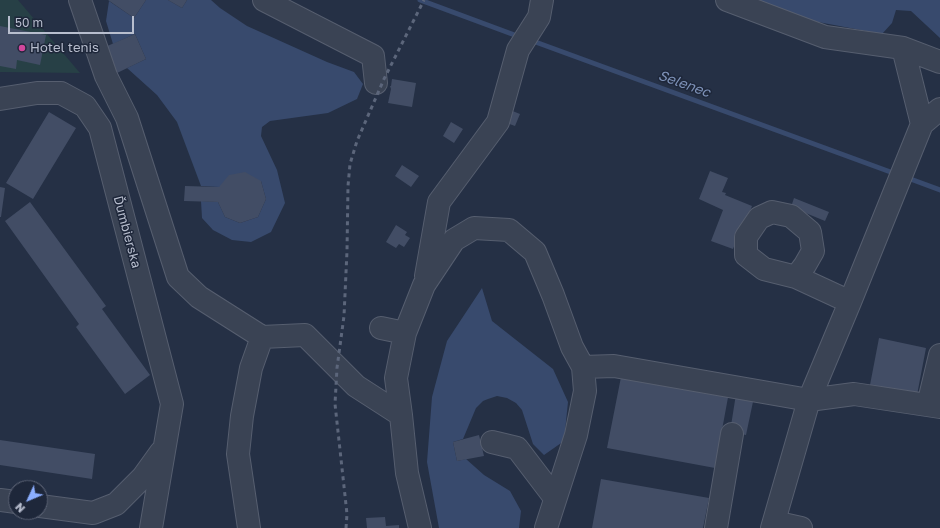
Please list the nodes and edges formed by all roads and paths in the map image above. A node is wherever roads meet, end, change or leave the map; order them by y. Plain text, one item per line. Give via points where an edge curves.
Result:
1 (80, 0) edge
2 (264, 0) edge
3 (727, 0) edge
4 (541, 8) edge
5 (903, 48) junction
6 (940, 62) edge
7 (376, 83) dead end
8 (0, 99) edge
9 (940, 109) edge
10 (922, 124) junction
11 (796, 277) dead end
12 (424, 285) junction
13 (850, 302) junction
14 (381, 328) dead end
15 (405, 333) junction
16 (262, 337) junction
17 (940, 355) edge
18 (583, 367) junction
19 (809, 400) junction
20 (934, 406) edge
21 (401, 415) junction
22 (732, 434) dead end
23 (492, 442) dead end
24 (164, 449) junction
25 (555, 498) junction
26 (48, 508) edge
27 (98, 520) edge
28 (773, 525) edge
29 (151, 528) edge
30 (248, 528) edge
31 (420, 528) edge
32 (546, 528) edge
33 (716, 528) edge
34 (800, 528) edge

1 - 16 street via 106,76 127,118 178,277 199,297
2 - 7 street via 373,56
3 - 5 street via 825,37
4 - 12 street via 518,50 498,122 439,202
5 - 6 street
5 - 10 street
8 - 24 street, Ďumbierska via 37,93 61,93 85,106 100,128 172,404
9 - 10 street
10 - 13 street
11 - 13 street
12 - 15 street
12 - 18 street via 454,240 474,228 509,230 535,252 572,347
13 - 19 street
14 - 15 street
15 - 21 street via 396,378
16 - 21 street via 305,335 356,386
16 - 30 street via 251,368 238,454
17 - 20 street
18 - 19 street via 614,366
18 - 25 street via 585,391 576,435
19 - 20 street via 854,394
19 - 28 street
21 - 31 street via 407,473
22 - 33 street
23 - 25 street via 518,448
24 - 27 street, Ďumbierska via 143,477
24 - 29 street, Ďumbierska
25 - 32 street
26 - 27 street, Ďumbierska
28 - 34 street

